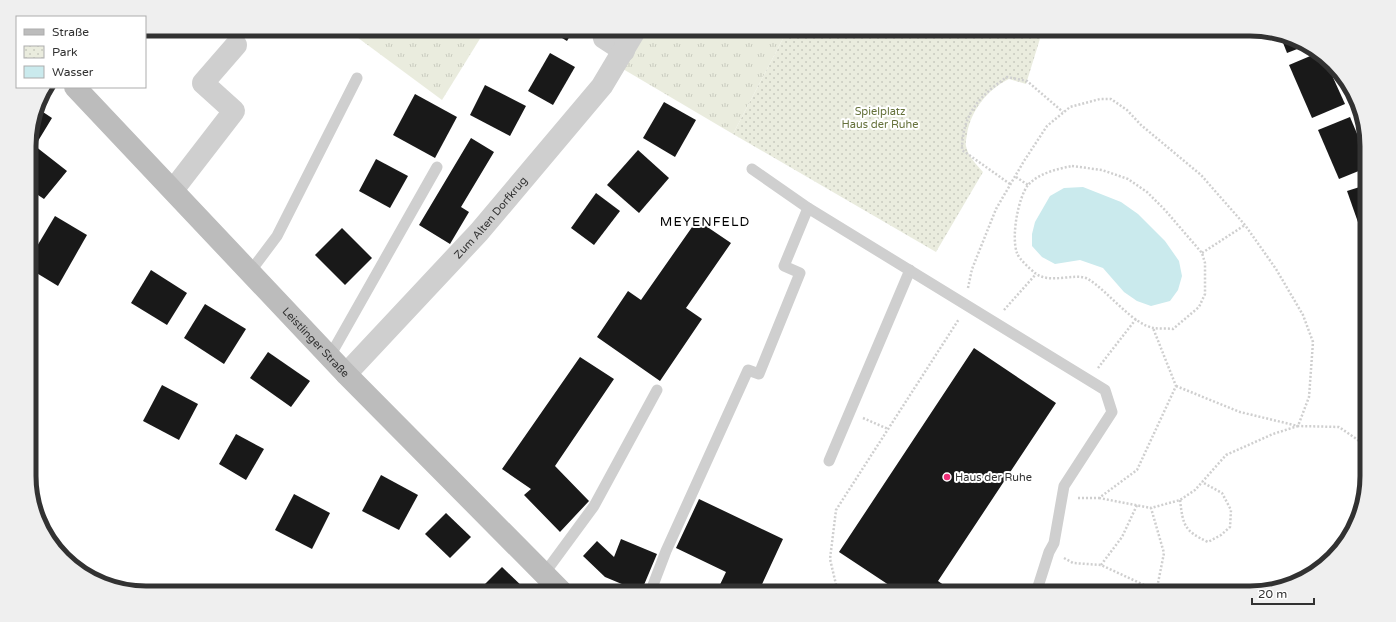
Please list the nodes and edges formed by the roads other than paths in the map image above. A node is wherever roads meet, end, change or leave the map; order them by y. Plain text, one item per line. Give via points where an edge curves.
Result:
1 (604, 36) edge
2 (632, 36) edge
3 (236, 45) dead end
4 (624, 51) junction
5 (357, 78) dead end
6 (75, 88) edge
7 (438, 167) dead end
8 (752, 169) dead end
9 (173, 190) junction
10 (808, 208) junction
11 (910, 270) junction
12 (250, 272) junction
13 (330, 356) junction
14 (346, 374) junction
15 (657, 390) dead end
16 (829, 461) dead end
17 (544, 574) junction
18 (556, 586) edge
19 (653, 586) edge
20 (1038, 586) edge

1 - 4 street
2 - 4 street, Zum Alten Dorfkrug
3 - 9 street via 203,83 234,111
4 - 14 street, Zum Alten Dorfkrug via 602,86 479,232
5 - 12 lane via 277,236
6 - 9 street, Leistlinger Straße
7 - 13 lane
8 - 10 lane
9 - 12 street, Leistlinger Straße
10 - 11 lane
10 - 19 lane via 784,266 800,273 781,322 759,374 748,370
11 - 16 lane
11 - 20 lane via 1105,390 1112,412 1064,486 1054,543
12 - 13 street, Leistlinger Straße
13 - 14 street, Leistlinger Straße
14 - 17 street, Leistlinger Straße
15 - 17 lane via 594,506
17 - 18 street, Leistlinger Straße

